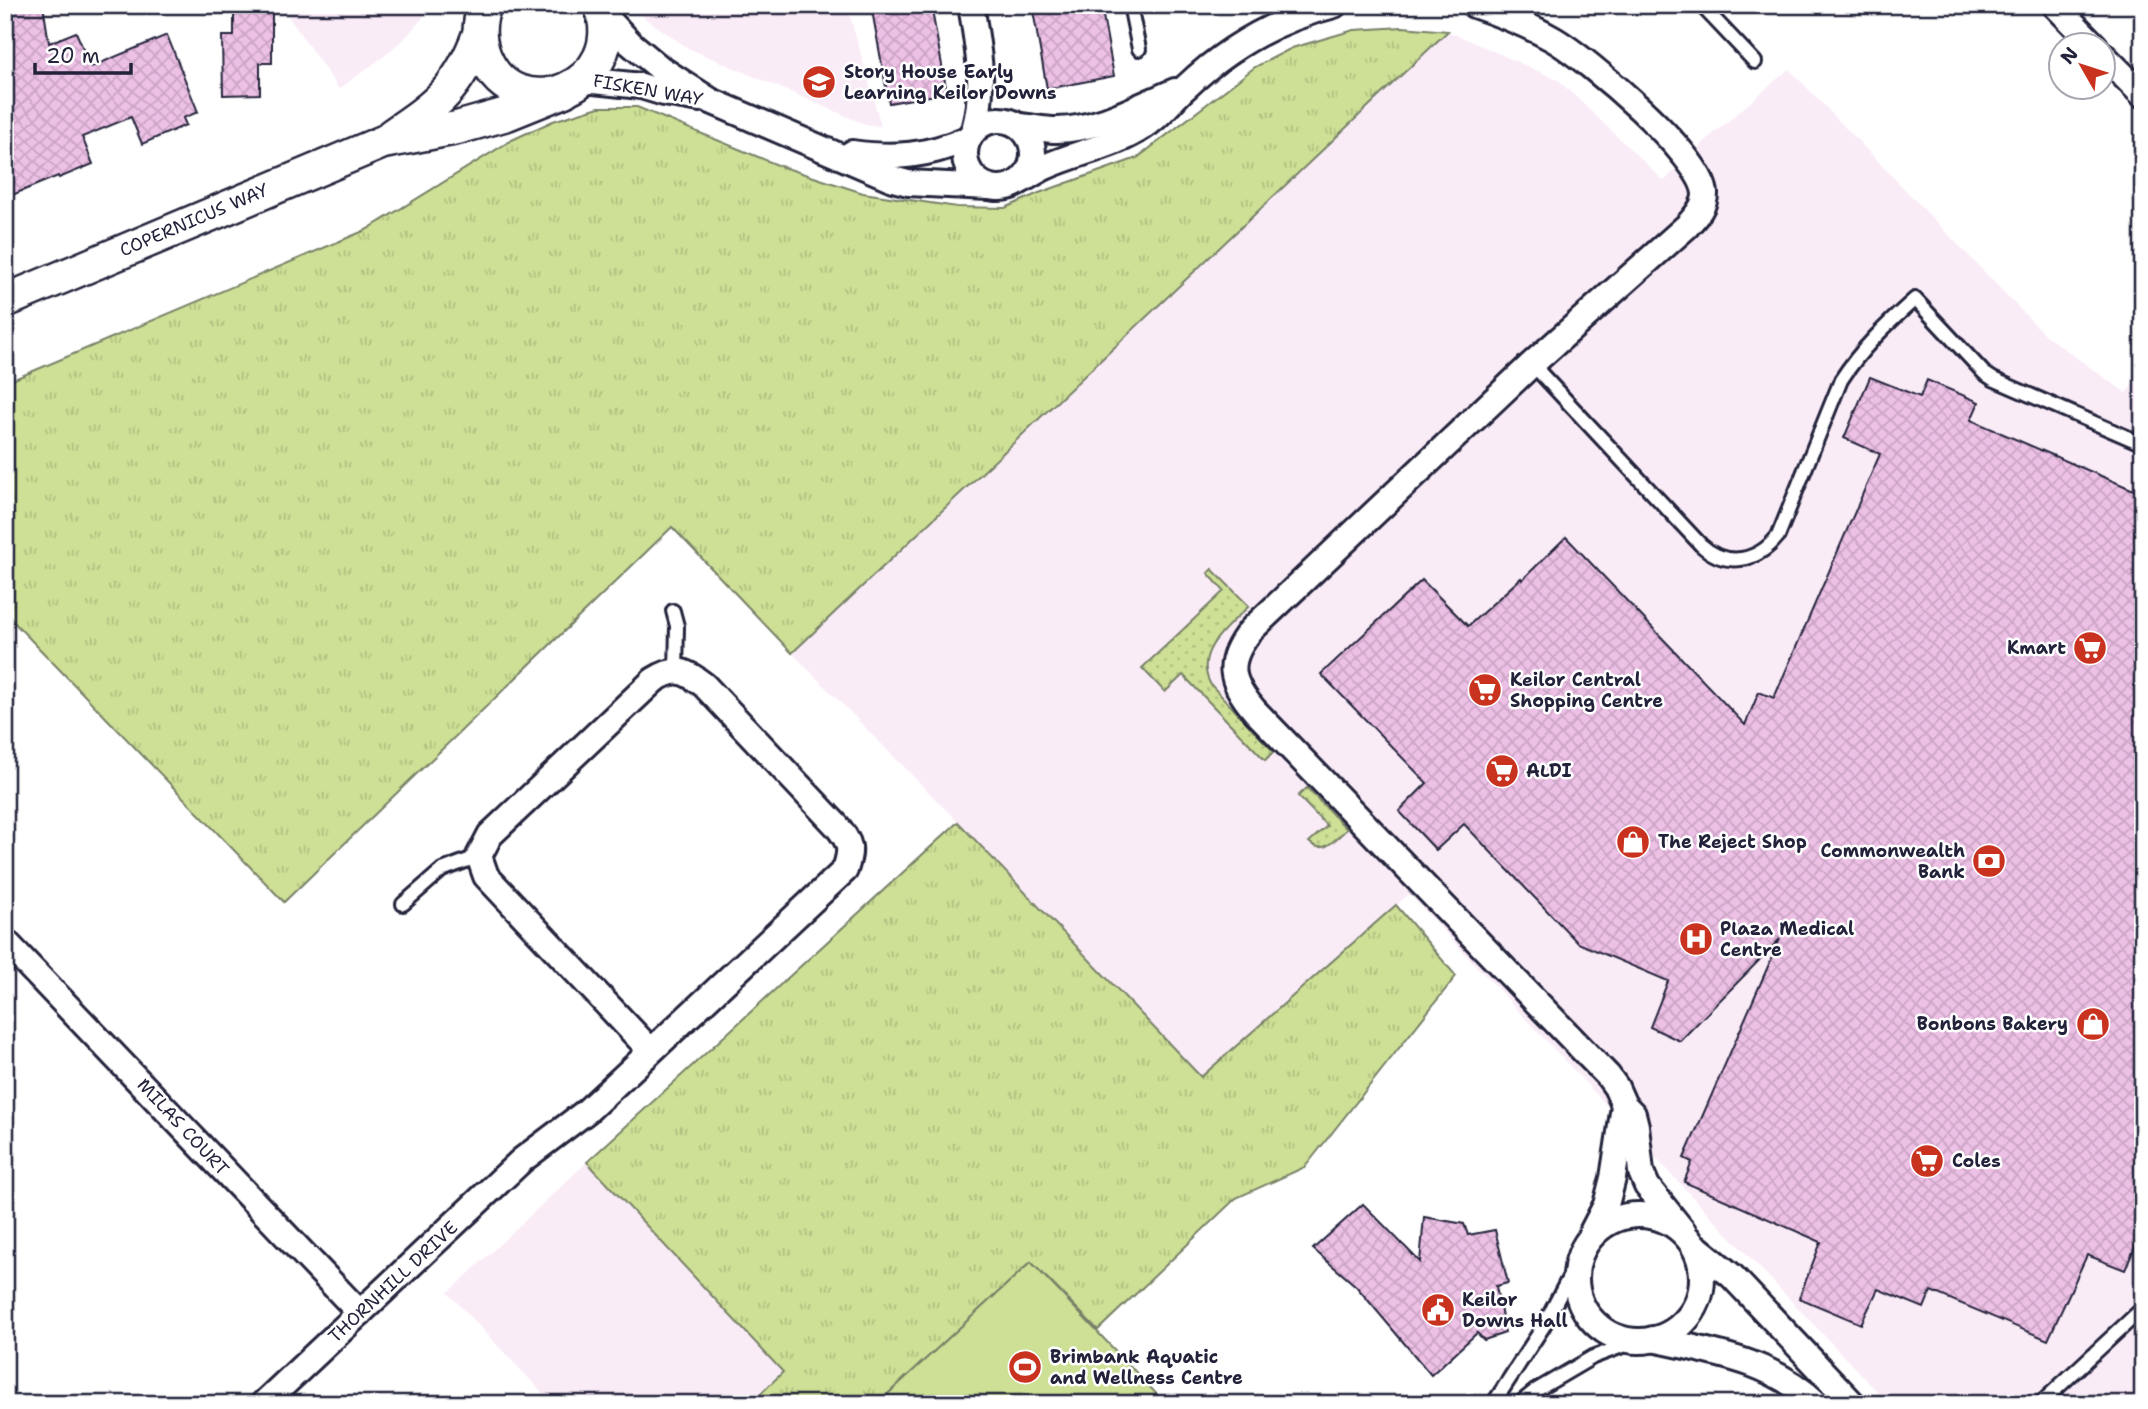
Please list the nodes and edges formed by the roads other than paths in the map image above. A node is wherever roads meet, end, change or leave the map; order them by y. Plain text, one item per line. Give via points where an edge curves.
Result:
1 (971, 5) edge
2 (1130, 5) edge
3 (1334, 5) edge
4 (1474, 5) edge
5 (1701, 5) edge
6 (2055, 5) edge
7 (602, 10) edge
8 (482, 20) edge
9 (2081, 32) edge
10 (1139, 49) dead end
11 (1755, 62) dead end
12 (981, 67) junction
13 (2116, 68) edge
14 (574, 85) junction
15 (1186, 87) junction
16 (2143, 95) edge
17 (711, 101) junction
18 (1017, 125) junction
19 (971, 134) junction
20 (383, 142) junction
21 (827, 149) junction
22 (1022, 180) junction
23 (988, 187) junction
24 (5, 300) edge
25 (1532, 364) junction
26 (2143, 444) edge
27 (673, 611) dead end
28 (676, 671) junction
29 (479, 856) junction
30 (403, 904) dead end
31 (5, 941) edge
32 (650, 1050) junction
33 (1624, 1105) junction
34 (1689, 1239) junction
35 (1581, 1254) junction
36 (2143, 1308) edge
37 (360, 1313) junction
38 (1644, 1340) junction
39 (263, 1404) edge
40 (1493, 1404) edge
41 (1519, 1404) edge
42 (1817, 1404) edge
43 (1853, 1404) edge
44 (2040, 1404) edge

1 - 12 street
2 - 10 lane
3 - 15 street via 1294,17 1234,47
4 - 25 street via 1523,24 1578,55 1672,142 1698,174 1705,197 1687,226
5 - 11 lane
6 - 9 street
7 - 14 street via 606,29 603,50 594,69
7 - 17 street, FISKEN WAY via 630,43
8 - 14 street via 481,49 507,85 550,95
8 - 20 street, COPERNICUS WAY via 469,62 450,89
12 - 18 street
12 - 19 street
13 - 16 street
14 - 17 street, FISKEN WAY via 641,86
14 - 20 street, COPERNICUS WAY via 507,114
15 - 18 street via 1120,116 1076,128
15 - 22 street via 1144,127 1114,144 1053,164
17 - 21 street, FISKEN WAY
18 - 19 street via 998,119
18 - 22 street via 1027,134 1033,153
19 - 21 street, FISKEN WAY via 949,147 909,156
19 - 23 street via 965,163 978,182
20 - 24 street, COPERNICUS WAY
21 - 23 street, FISKEN WAY via 908,183
22 - 23 street via 1012,187
25 - 26 lane via 1701,545 1724,559 1760,553 1778,536 1841,380 1868,344 1915,299 1993,379
25 - 33 street via 1251,630 1236,651 1232,672 1255,712 1608,1076
27 - 28 lane
28 - 29 street via 654,680 490,835
28 - 32 street, THORNHILL DRIVE via 704,685 837,826 849,840 849,856 845,870
29 - 30 lane via 442,870
29 - 32 street via 486,876
31 - 37 street, MILAS COURT
32 - 37 street, THORNHILL DRIVE via 586,1111 522,1160
33 - 34 street via 1633,1114 1647,1186
33 - 35 street via 1606,1205
34 - 35 street via 1668,1220 1630,1215 1596,1231
34 - 38 street via 1701,1262 1703,1279 1697,1303 1683,1324
34 - 43 street via 1732,1276
35 - 38 street via 1576,1278 1584,1309 1606,1331 1620,1338
35 - 40 lane via 1543,1327
36 - 44 lane
37 - 39 street, THORNHILL DRIVE
38 - 41 lane via 1594,1357
38 - 42 street via 1756,1364 1790,1382

